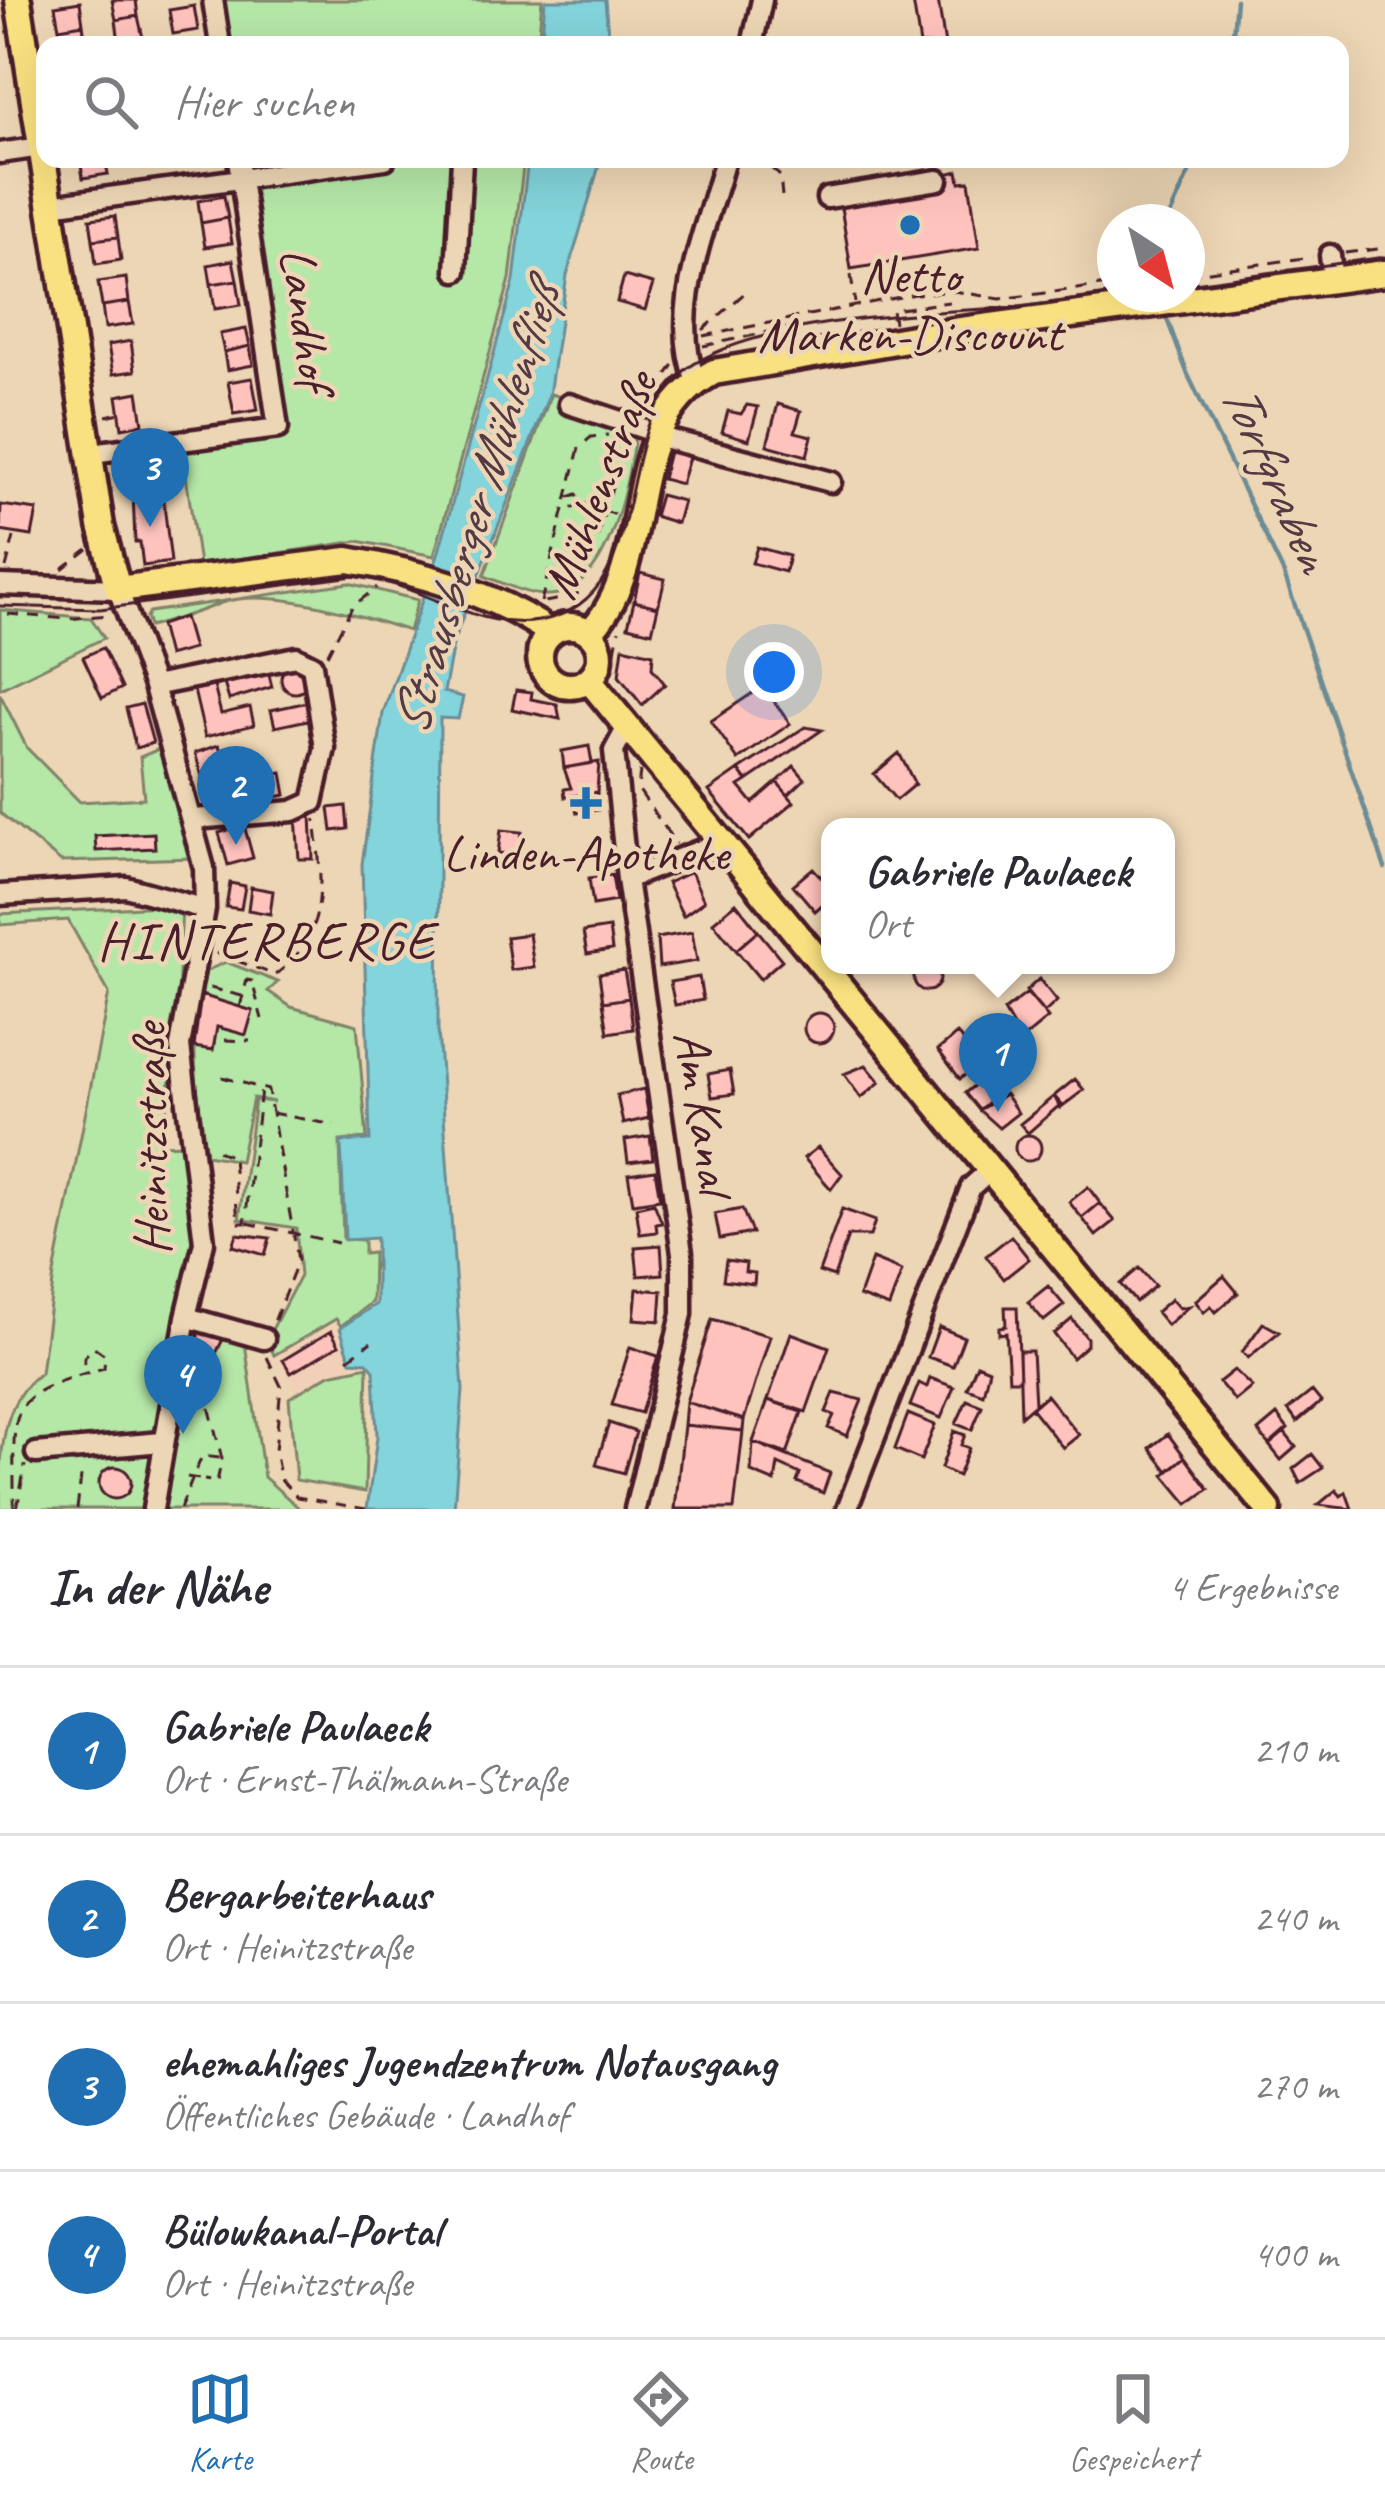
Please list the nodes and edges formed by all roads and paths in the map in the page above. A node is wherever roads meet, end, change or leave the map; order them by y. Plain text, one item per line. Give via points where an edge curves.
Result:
1 (18, 0) edge
2 (213, 0) edge
3 (762, 0) edge
4 (219, 36) edge
5 (754, 36) edge
6 (36, 115) edge
7 (36, 148) edge
8 (0, 153) edge
9 (44, 168) edge
10 (239, 168) edge
11 (323, 168) edge
12 (462, 168) edge
13 (722, 168) edge
14 (771, 168) dead end
15 (241, 180) junction
16 (938, 180) dead end
17 (782, 196) dead end
18 (827, 198) dead end
19 (50, 205) junction
20 (1385, 248) edge
21 (1332, 268) junction
22 (456, 271) dead end
23 (1205, 273) edge
24 (1385, 274) edge
25 (851, 275) dead end
26 (1097, 286) edge
27 (747, 291) dead end
28 (954, 291) junction
29 (876, 301) junction
30 (855, 305) junction
31 (878, 313) dead end
32 (801, 325) dead end
33 (894, 327) dead end
34 (779, 329) junction
35 (781, 340) dead end
36 (688, 347) junction
37 (695, 382) junction
38 (569, 404) dead end
39 (120, 413) dead end
40 (98, 418) dead end
41 (641, 435) junction
42 (92, 454) junction
43 (831, 482) dead end
44 (567, 498) junction
45 (582, 503) junction
46 (604, 512) junction
47 (618, 516) dead end
48 (14, 537) dead end
49 (94, 544) dead end
50 (59, 572) dead end
51 (3, 577) edge
52 (391, 577) junction
53 (123, 601) junction
54 (523, 608) junction
55 (8, 614) dead end
56 (619, 630) dead end
57 (551, 633) junction
58 (590, 633) junction
59 (314, 678) junction
60 (590, 680) junction
61 (616, 683) dead end
62 (154, 686) junction
63 (627, 727) junction
64 (641, 770) dead end
65 (314, 802) junction
66 (194, 819) junction
67 (721, 842) junction
68 (686, 856) junction
69 (627, 879) junction
70 (0, 895) edge
71 (205, 909) junction
72 (197, 946) junction
73 (821, 964) edge
74 (829, 974) edge
75 (191, 984) junction
76 (242, 996) junction
77 (240, 1006) dead end
78 (262, 1018) dead end
79 (225, 1040) dead end
80 (250, 1040) dead end
81 (223, 1077) dead end
82 (262, 1088) junction
83 (272, 1113) junction
84 (334, 1125) dead end
85 (217, 1151) dead end
86 (990, 1170) junction
87 (245, 1223) junction
88 (293, 1232) junction
89 (338, 1243) dead end
90 (186, 1317) junction
91 (264, 1339) junction
92 (371, 1342) dead end
93 (348, 1359) dead end
94 (84, 1372) junction
95 (202, 1377) dead end
96 (162, 1442) junction
97 (84, 1450) junction
98 (36, 1453) dead end
99 (222, 1459) junction
100 (187, 1477) dead end
101 (14, 1509) edge
102 (77, 1509) edge
103 (153, 1509) edge
104 (180, 1509) edge
105 (366, 1509) edge
106 (634, 1509) edge
107 (848, 1509) edge
108 (1268, 1509) edge

1 - 6 main road
2 - 4 street
3 - 5 street
7 - 8 street
9 - 19 main road
10 - 15 street, Landhof
11 - 15 street
12 - 22 street
13 - 36 street, Mühlenstraße via 684,310
14 - 17 path
15 - 19 street
15 - 42 street, Landhof via 278,428
16 - 18 street
19 - 42 main road
20 - 21 path
21 - 23 path
21 - 24 main road
21 - 37 main road via 748,363
25 - 30 path
26 - 28 path via 1000,299
27 - 36 path
28 - 29 path
28 - 33 path via 949,302 892,310
29 - 30 path
29 - 31 path
30 - 36 path via 716,330
32 - 34 path
34 - 35 path
34 - 36 path
36 - 37 street, Mühlenstraße
36 - 41 path via 646,404
37 - 41 main road, Mühlenstraße
38 - 41 street
39 - 40 path
41 - 43 street
41 - 44 path via 584,441
41 - 46 path
41 - 58 main road, Mühlenstraße via 626,562
42 - 53 main road via 107,557
44 - 45 path via 578,494
44 - 45 path via 573,508
44 - 54 path
45 - 46 path
46 - 47 path
46 - 54 path via 578,595
48 - 51 path
49 - 50 path
51 - 53 street
52 - 53 main road via 348,560
52 - 54 main road
52 - 59 path via 352,607
53 - 55 path via 68,620
53 - 62 street, Heinitzstraße
54 - 57 main road
56 - 61 path via 610,669
57 - 58 main road via 570,626
57 - 60 main road via 541,649 547,676 572,687
58 - 60 main road via 600,656
59 - 62 street via 312,665 296,657
59 - 65 street via 325,748
60 - 63 main road
62 - 66 street, Heinitzstraße
63 - 67 main road
63 - 69 street, Am Kanal via 614,752
64 - 68 path via 638,789
65 - 66 street
65 - 72 path via 318,923 297,959 275,975
66 - 71 street, Heinitzstraße
67 - 68 street
67 - 73 main road
68 - 69 street
69 - 106 street, Am Kanal via 682,1253 682,1314
70 - 71 street via 126,887
71 - 72 street, Heinitzstraße
72 - 75 street, Heinitzstraße
74 - 86 main road
75 - 76 path
75 - 90 street, Heinitzstraße via 180,1046 204,1242
76 - 77 path
76 - 78 path via 252,981
79 - 80 path
81 - 82 path
82 - 83 path
82 - 87 path
83 - 84 path
83 - 88 path
85 - 87 path via 233,1156 238,1223
86 - 107 street via 971,1187
86 - 108 main road
87 - 88 path
88 - 89 path
88 - 91 path via 295,1275
90 - 91 street
90 - 96 street, Heinitzstraße
91 - 105 path via 281,1386 281,1480 297,1497
92 - 93 path
94 - 94 path via 94,1347 105,1355 104,1368
94 - 101 path via 33,1390 19,1406
95 - 99 path
96 - 97 street
96 - 103 street, Heinitzstraße
97 - 98 street
97 - 102 path
99 - 100 path, bridge via 217,1482
99 - 104 path via 202,1456

